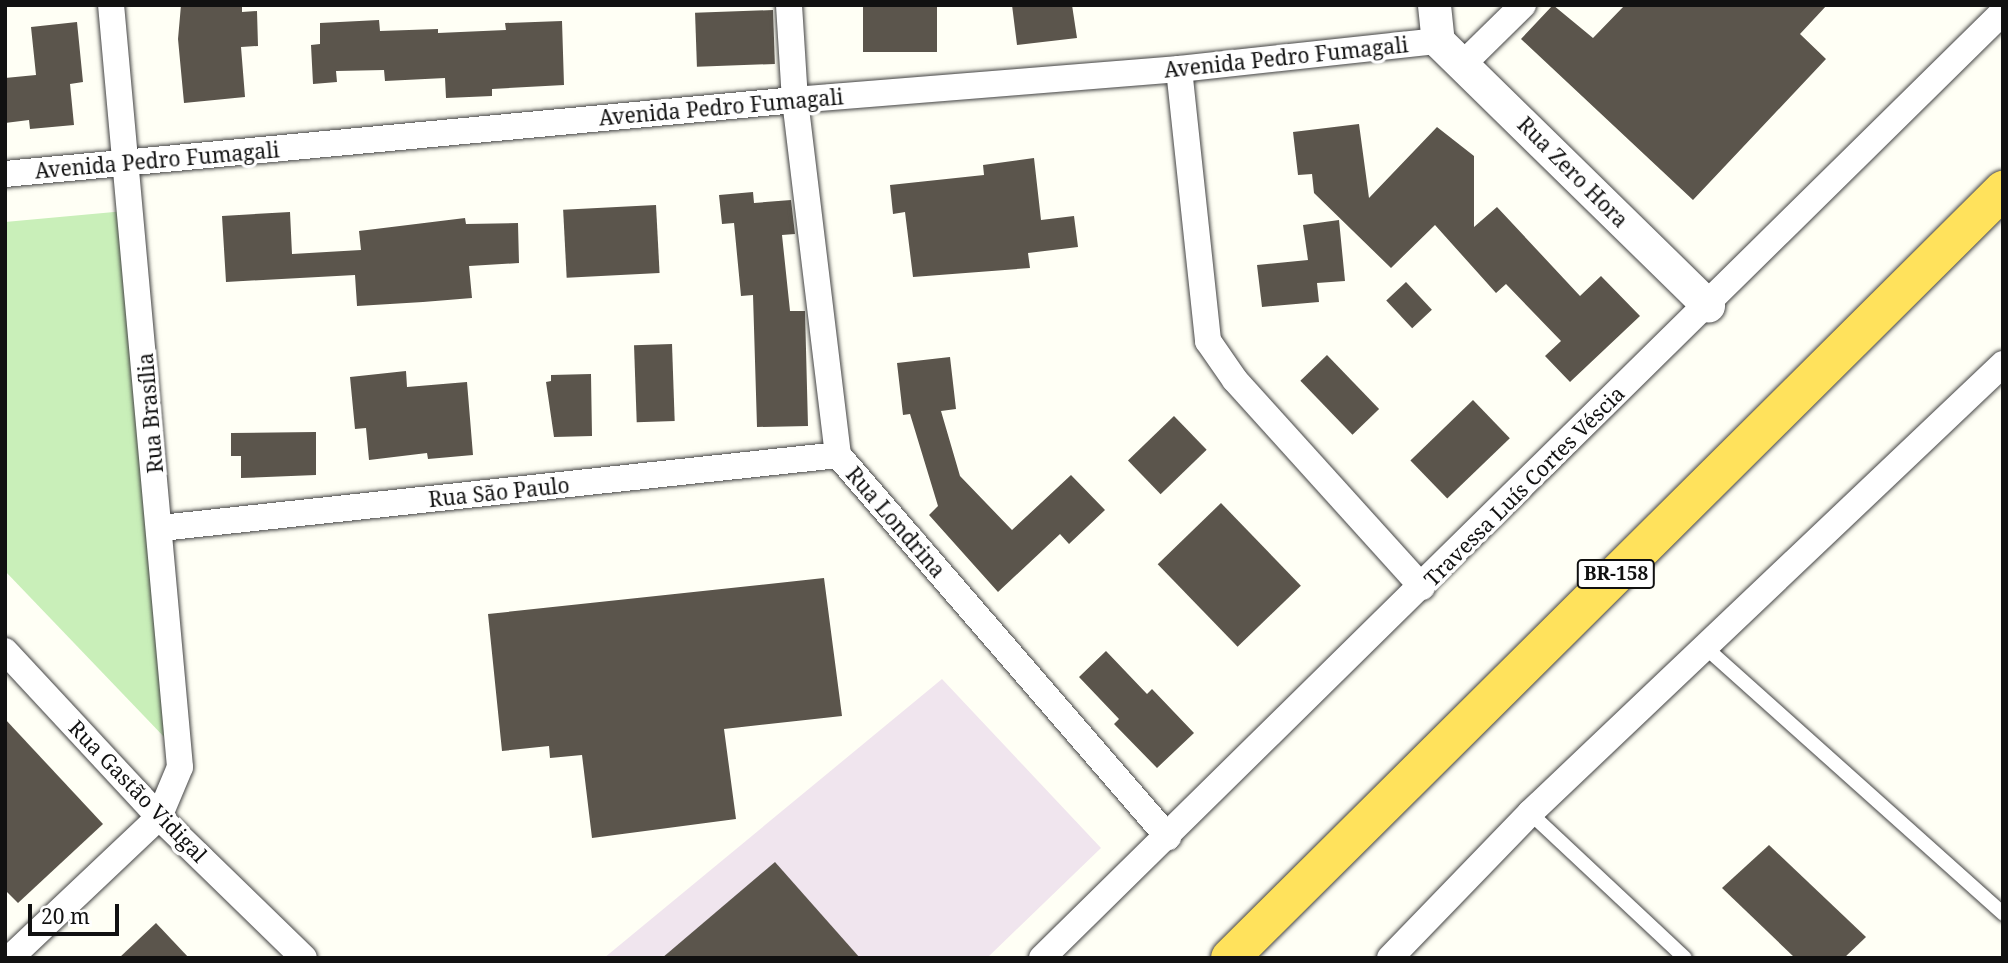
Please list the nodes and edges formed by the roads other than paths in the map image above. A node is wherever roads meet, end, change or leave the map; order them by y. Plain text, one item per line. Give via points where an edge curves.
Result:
1 (111, 5) edge
2 (789, 5) edge
3 (1434, 5) edge
4 (1523, 5) edge
5 (2003, 12) edge
6 (1438, 41) junction
7 (1463, 64) junction
8 (1179, 69) junction
9 (795, 100) junction
10 (127, 163) junction
11 (5, 174) edge
12 (2003, 190) edge
13 (1708, 305) junction
14 (2003, 364) edge
15 (838, 455) junction
16 (161, 528) junction
17 (1422, 587) junction
18 (1706, 648) junction
19 (5, 651) edge
20 (1530, 813) junction
21 (159, 817) junction
22 (1168, 836) junction
23 (2003, 914) edge
24 (10, 958) edge
25 (304, 958) edge
26 (1042, 958) edge
27 (1230, 958) edge
28 (1390, 958) edge
29 (1685, 958) edge

1 - 10 street, Rua Brasília
2 - 9 street, Rua Londrina
3 - 6 street
4 - 7 street
5 - 13 street, Travessa Luís Cortes Véscia
6 - 7 street, Rua Zero Hora
6 - 8 street, Avenida Pedro Fumagali
7 - 13 street, Rua Zero Hora
8 - 9 street, Avenida Pedro Fumagali
8 - 17 street via 1208,341 1235,380
9 - 10 street, Avenida Pedro Fumagali
9 - 15 street, Rua Londrina
10 - 11 street, Avenida Pedro Fumagali
10 - 16 street, Rua Brasília
12 - 27 highway, BR-158
13 - 17 street, Travessa Luís Cortes Véscia
14 - 18 street
15 - 16 street, Rua São Paulo
15 - 22 street, Rua Londrina
16 - 21 street, Rua Brasília via 180,766
17 - 22 street, Travessa Luís Cortes Véscia
18 - 20 street
18 - 23 lane
19 - 21 street, Rua Gastão Vidigal
20 - 28 street
20 - 29 lane
21 - 24 street
21 - 25 street, Rua Gastão Vidigal
22 - 26 street, Travessa Luís Cortes Véscia

